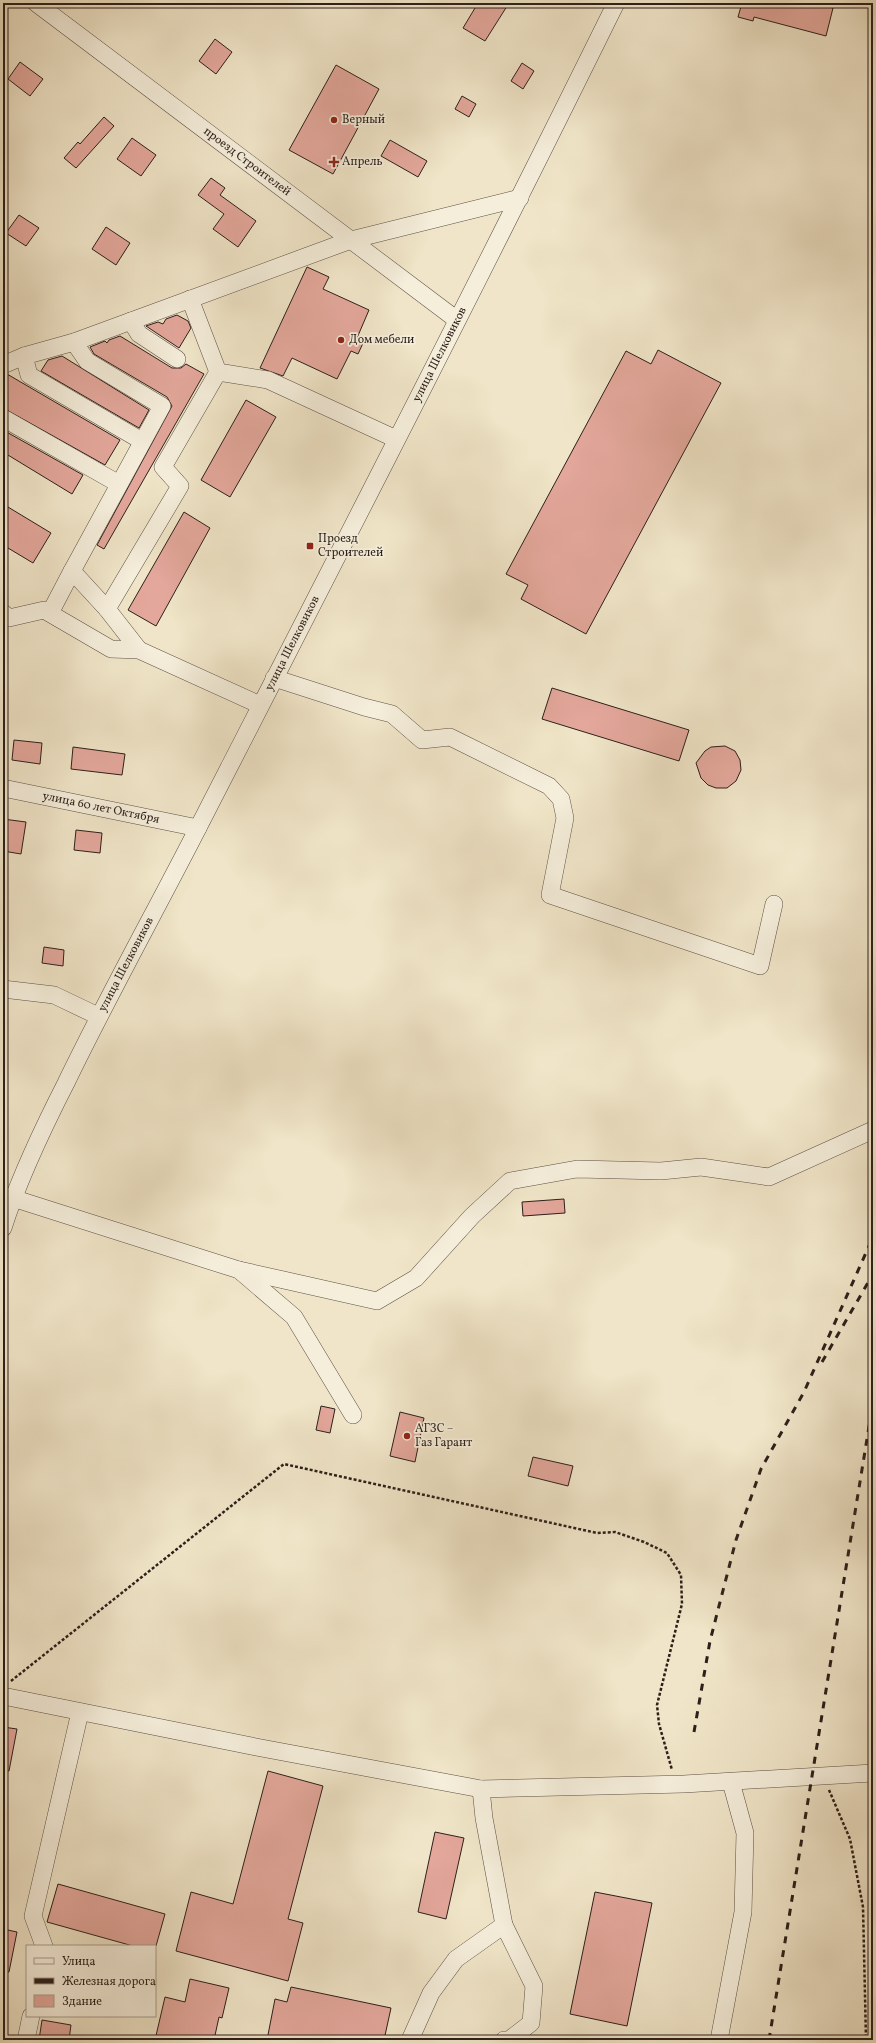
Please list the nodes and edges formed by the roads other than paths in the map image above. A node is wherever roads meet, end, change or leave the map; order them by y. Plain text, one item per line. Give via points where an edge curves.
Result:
1 (36, 3) edge
2 (616, 3) edge
3 (520, 198) junction
4 (351, 240) junction
5 (190, 299) junction
6 (457, 320) junction
7 (131, 321) junction
8 (74, 342) junction
9 (24, 356) junction
10 (177, 359) dead end
11 (3, 365) edge
12 (218, 372) junction
13 (3, 418) edge
14 (396, 439) junction
15 (142, 441) junction
16 (119, 484) junction
17 (72, 571) junction
18 (107, 609) junction
19 (3, 613) edge
20 (50, 613) junction
21 (139, 650) junction
22 (274, 678) junction
23 (260, 705) junction
24 (3, 788) edge
25 (198, 828) junction
26 (774, 904) dead end
27 (3, 989) edge
28 (98, 1016) junction
29 (873, 1130) edge
30 (8, 1196) edge
31 (3, 1228) edge
32 (239, 1270) junction
33 (353, 1415) dead end
34 (6, 1690) edge
35 (80, 1712) junction
36 (873, 1773) edge
37 (731, 1782) junction
38 (481, 1788) junction
39 (504, 1925) junction
40 (44, 1945) edge
41 (31, 2017) edge
42 (26, 2040) edge
43 (410, 2040) edge
44 (504, 2040) edge
45 (719, 2040) edge

1 - 4 street, проезд Строителей
2 - 3 street, улица Шелковиков
3 - 4 street
3 - 6 street, улица Шелковиков
4 - 5 street
4 - 6 street, проезд Строителей
5 - 7 street
5 - 12 street
6 - 14 street, улица Шелковиков
7 - 8 street
7 - 10 street via 138,334
8 - 9 street
8 - 15 street via 87,361 162,406
9 - 11 street
9 - 15 street via 29,375
12 - 14 street via 268,380
12 - 18 street via 163,467 180,486
13 - 16 street
14 - 22 street, улица Шелковиков
15 - 16 street
16 - 17 street
17 - 18 street
17 - 20 street
18 - 21 street
19 - 20 street via 9,618 44,610
20 - 21 street, улица Шелковиков via 111,649
21 - 23 street, улица Шелковиков
22 - 23 street, улица Шелковиков
22 - 26 street via 392,714 422,740 450,737 549,786 561,799 565,818 550,895 760,966
23 - 25 street, улица Шелковиков
24 - 25 street, улица 60 лет Октября
25 - 28 street, улица Шелковиков
27 - 28 street via 54,995
28 - 30 street, улица Шелковиков
29 - 32 street via 769,1177 701,1167 661,1171 577,1169 510,1181 472,1216 416,1278 377,1301
30 - 31 street, улица Шелковиков
30 - 32 street
32 - 33 street via 294,1317
34 - 35 street
35 - 38 street via 264,1749
35 - 40 street via 33,1916
36 - 37 street
37 - 38 street
37 - 45 street via 745,1833 743,1912
38 - 39 street via 484,1818
39 - 43 street via 456,1959 431,1993
39 - 44 street via 534,1986 531,2023 509,2040
41 - 42 street

